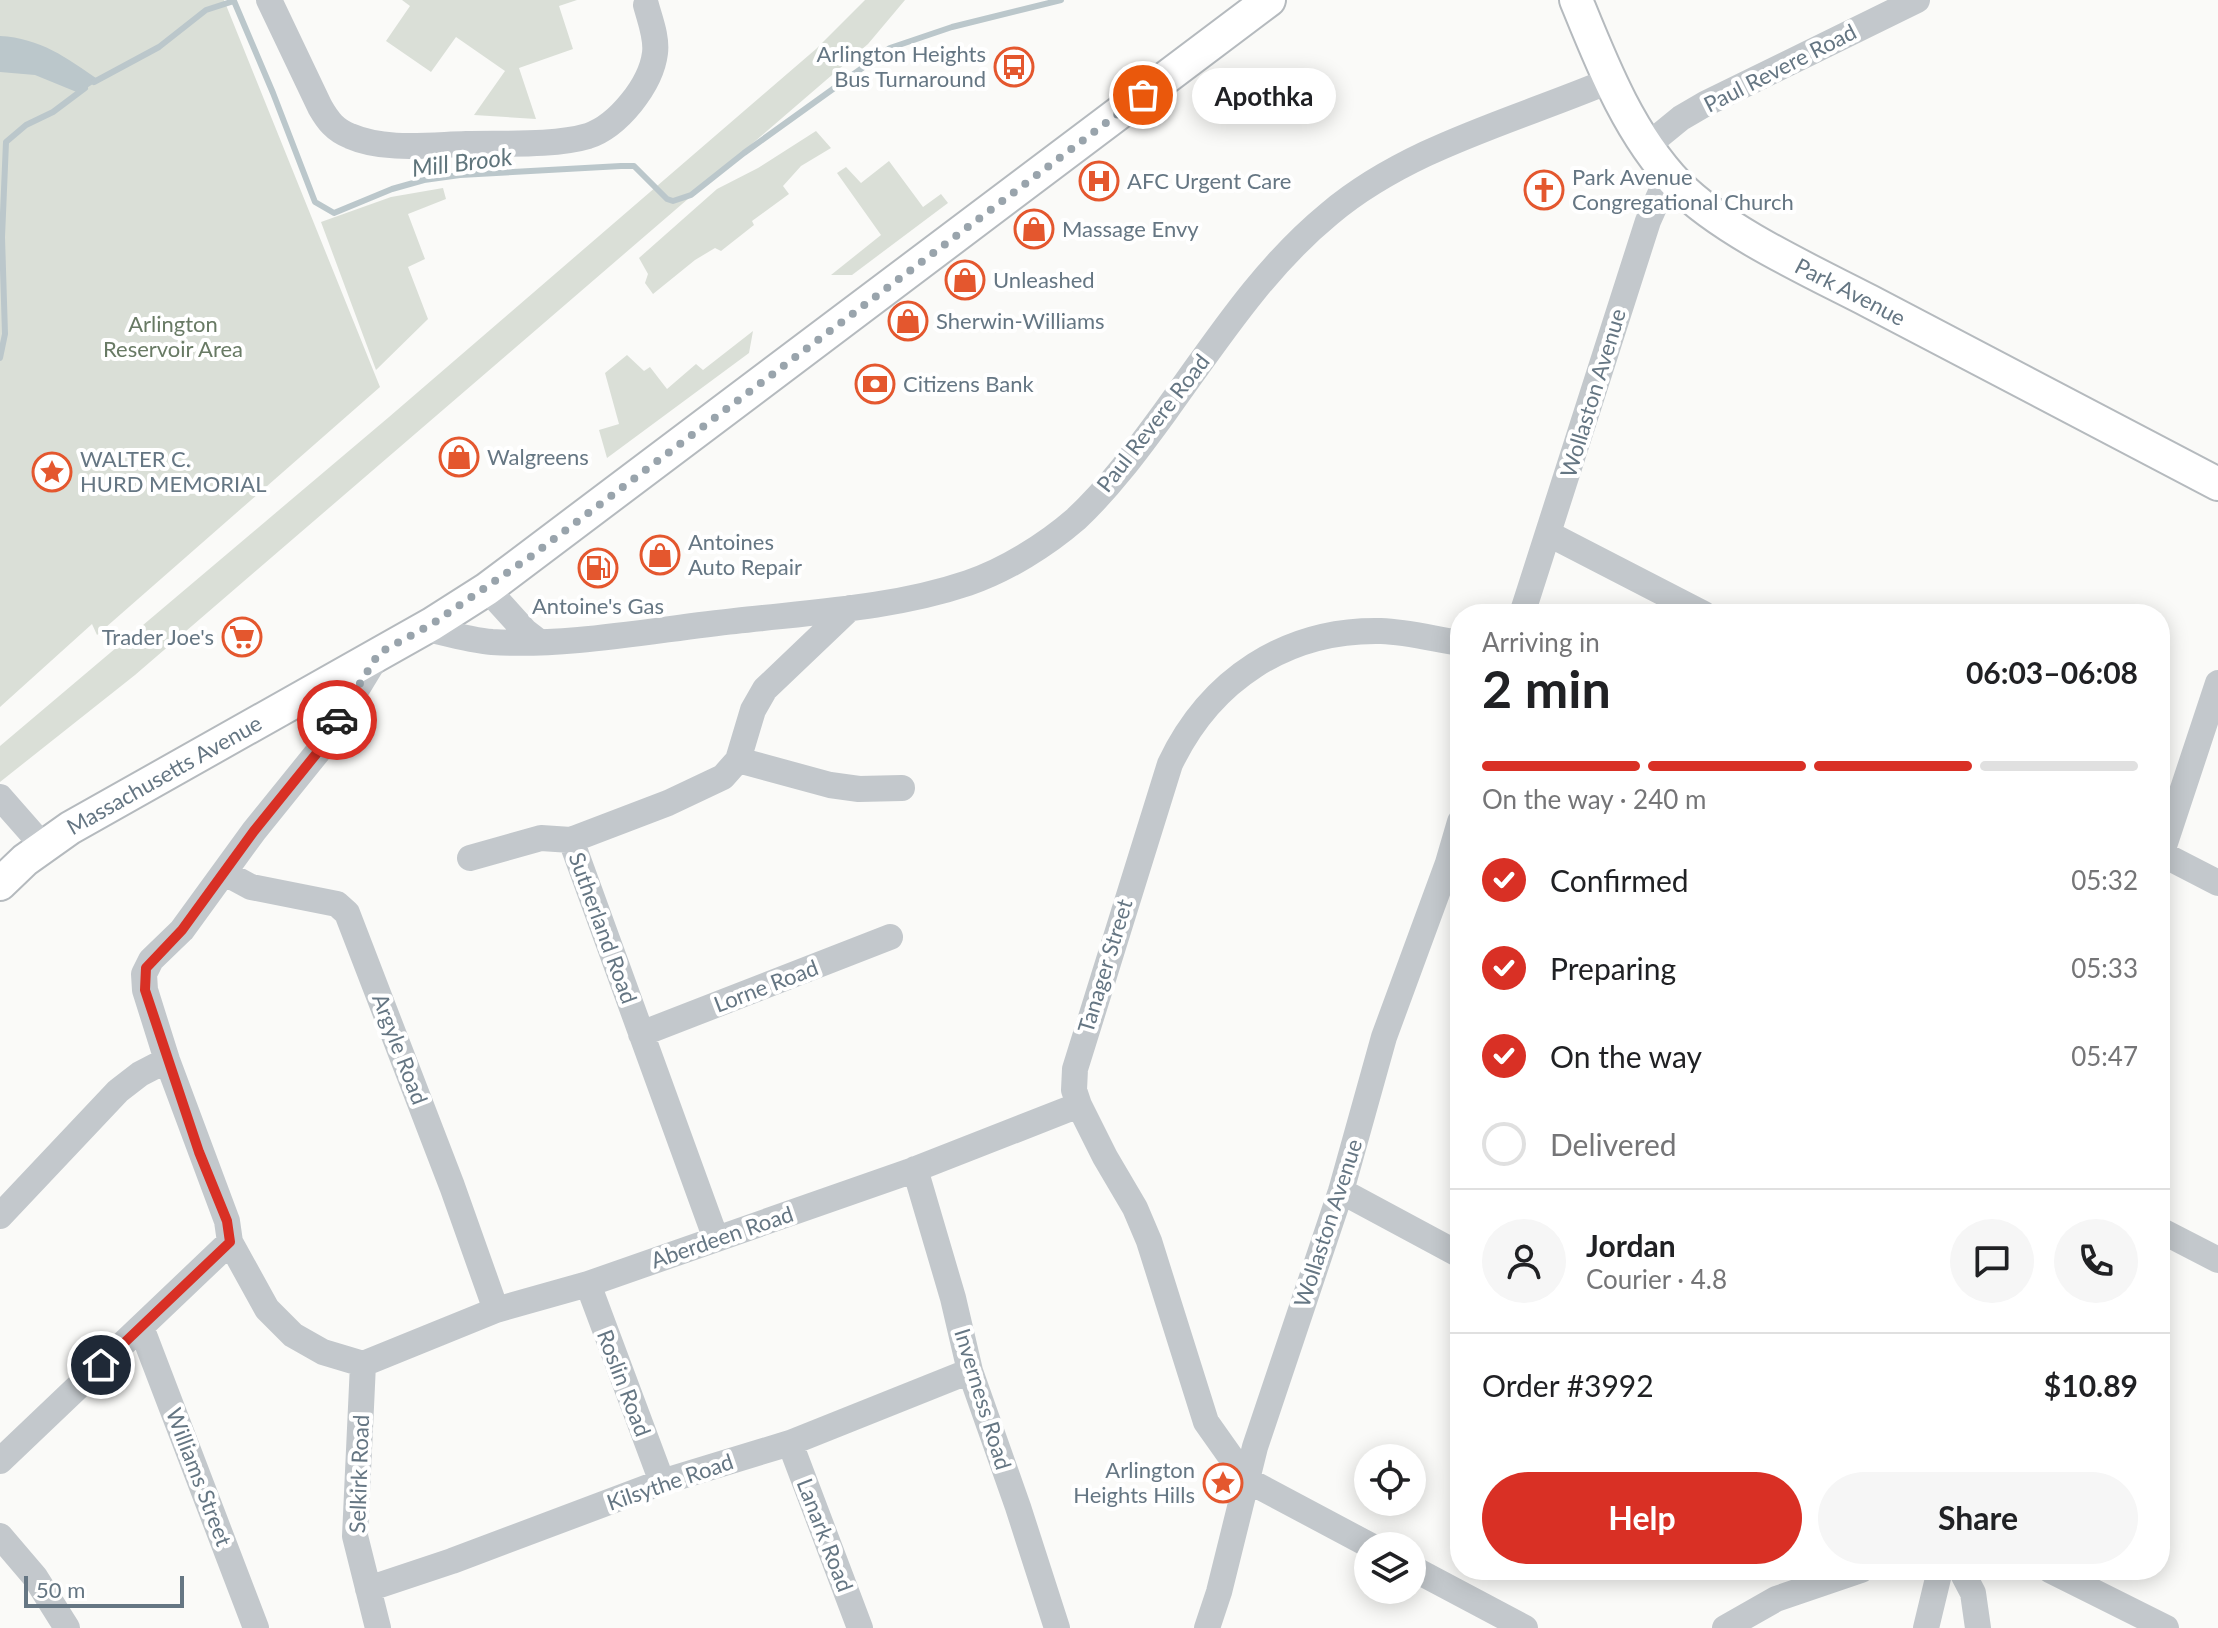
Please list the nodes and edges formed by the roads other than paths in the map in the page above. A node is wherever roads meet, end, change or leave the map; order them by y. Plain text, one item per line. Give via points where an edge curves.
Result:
1 (269, 0) edge
2 (1269, 0) edge
3 (1576, 0) edge
4 (1917, 0) edge
5 (646, 5) dead end
6 (1611, 80) junction
7 (1648, 145) junction
8 (1669, 174) junction
9 (2218, 484) edge
10 (1549, 534) junction
11 (487, 589) junction
12 (1525, 604) edge
13 (1685, 604) edge
14 (850, 608) junction
15 (424, 628) junction
16 (538, 641) junction
17 (1450, 642) edge
18 (379, 653) junction
19 (2218, 683) edge
20 (738, 760) junction
21 (902, 788) dead end
22 (4, 801) edge
23 (2170, 825) edge
24 (571, 840) junction
25 (43, 846) junction
26 (470, 858) dead end
27 (2170, 860) edge
28 (225, 873) junction
29 (1450, 877) edge
30 (2218, 883) edge
31 (0, 884) edge
32 (890, 937) dead end
33 (641, 1034) junction
34 (167, 1060) junction
35 (1079, 1105) junction
36 (915, 1169) junction
37 (1341, 1191) junction
38 (0, 1216) edge
39 (2170, 1235) edge
40 (716, 1239) junction
41 (230, 1242) junction
42 (1450, 1250) edge
43 (2218, 1260) edge
44 (588, 1284) junction
45 (496, 1310) junction
46 (141, 1327) junction
47 (363, 1364) junction
48 (970, 1371) junction
49 (790, 1443) junction
50 (0, 1461) edge
51 (1247, 1480) junction
52 (662, 1482) junction
53 (0, 1536) edge
54 (1354, 1537) edge
55 (1426, 1575) edge
56 (1832, 1580) edge
57 (1938, 1580) edge
58 (1966, 1580) edge
59 (2070, 1580) edge
60 (368, 1589) junction
61 (67, 1628) edge
62 (256, 1628) edge
63 (378, 1628) edge
64 (860, 1628) edge
65 (1057, 1628) edge
66 (1207, 1628) edge
67 (1525, 1628) edge
68 (1725, 1628) edge
69 (1926, 1628) edge
70 (1978, 1628) edge
71 (2166, 1628) edge

1 - 5 street via 327,120 374,143 422,145 562,140 600,130 632,100 651,67 656,44
2 - 11 main road, Massachusetts Avenue
3 - 6 main road, Park Avenue
4 - 7 street, Paul Revere Road via 1705,104
6 - 7 main road, Park Avenue
6 - 14 street, Paul Revere Road via 1427,154 1330,212 1265,276 1106,488 1044,543 973,581 937,593
7 - 8 main road, Park Avenue
8 - 9 main road, Park Avenue via 1710,210 1790,259
8 - 10 street, Wollaston Avenue via 1648,221
10 - 12 street, Wollaston Avenue
10 - 13 street
11 - 15 main road, Massachusetts Avenue
11 - 16 street
14 - 16 street, Paul Revere Road
14 - 20 street via 765,689
15 - 16 street, Paul Revere Road via 487,641
15 - 18 main road, Massachusetts Avenue
17 - 35 street, Tanager Street via 1379,631 1324,637 1246,669 1196,719 1160,790 1081,1044 1074,1090
18 - 25 main road, Massachusetts Avenue
18 - 28 street via 321,748
19 - 23 street
20 - 21 street via 830,785
20 - 24 street, Sutherland Road via 723,777
22 - 25 street
24 - 26 street via 541,838
24 - 33 street, Sutherland Road
25 - 31 main road, Massachusetts Avenue
27 - 30 street
28 - 34 street via 144,974
28 - 45 street, Argyle Road via 251,887 337,904 347,913
29 - 37 street, Wollaston Avenue via 1384,1037
32 - 33 street, Lorne Road
33 - 40 street, Sutherland Road
34 - 38 street via 118,1091
34 - 41 street via 227,1221
35 - 36 street, Aberdeen Road
35 - 51 street, Tanager Street via 1142,1224 1206,1422
36 - 40 street, Aberdeen Road
36 - 48 street, Inverness Road
37 - 42 street
37 - 51 street, Wollaston Avenue
39 - 43 street
40 - 44 street, Aberdeen Road
41 - 46 street
41 - 47 street via 267,1309 293,1335 323,1352
44 - 45 street, Aberdeen Road
44 - 52 street, Roslin Road
45 - 47 street, Aberdeen Road
46 - 50 street
46 - 62 street, Williams Street
47 - 60 street, Selkirk Road via 355,1536
48 - 49 street, Kilsythe Road
48 - 65 street, Inverness Road
49 - 52 street, Kilsythe Road
49 - 64 street, Lanark Road
51 - 54 street
51 - 66 street, Wollaston Avenue
52 - 60 street, Kilsythe Road
53 - 61 street via 35,1577
55 - 67 street
56 - 68 street via 1776,1599
57 - 69 street
58 - 70 street
59 - 71 street
60 - 63 street, Selkirk Road

